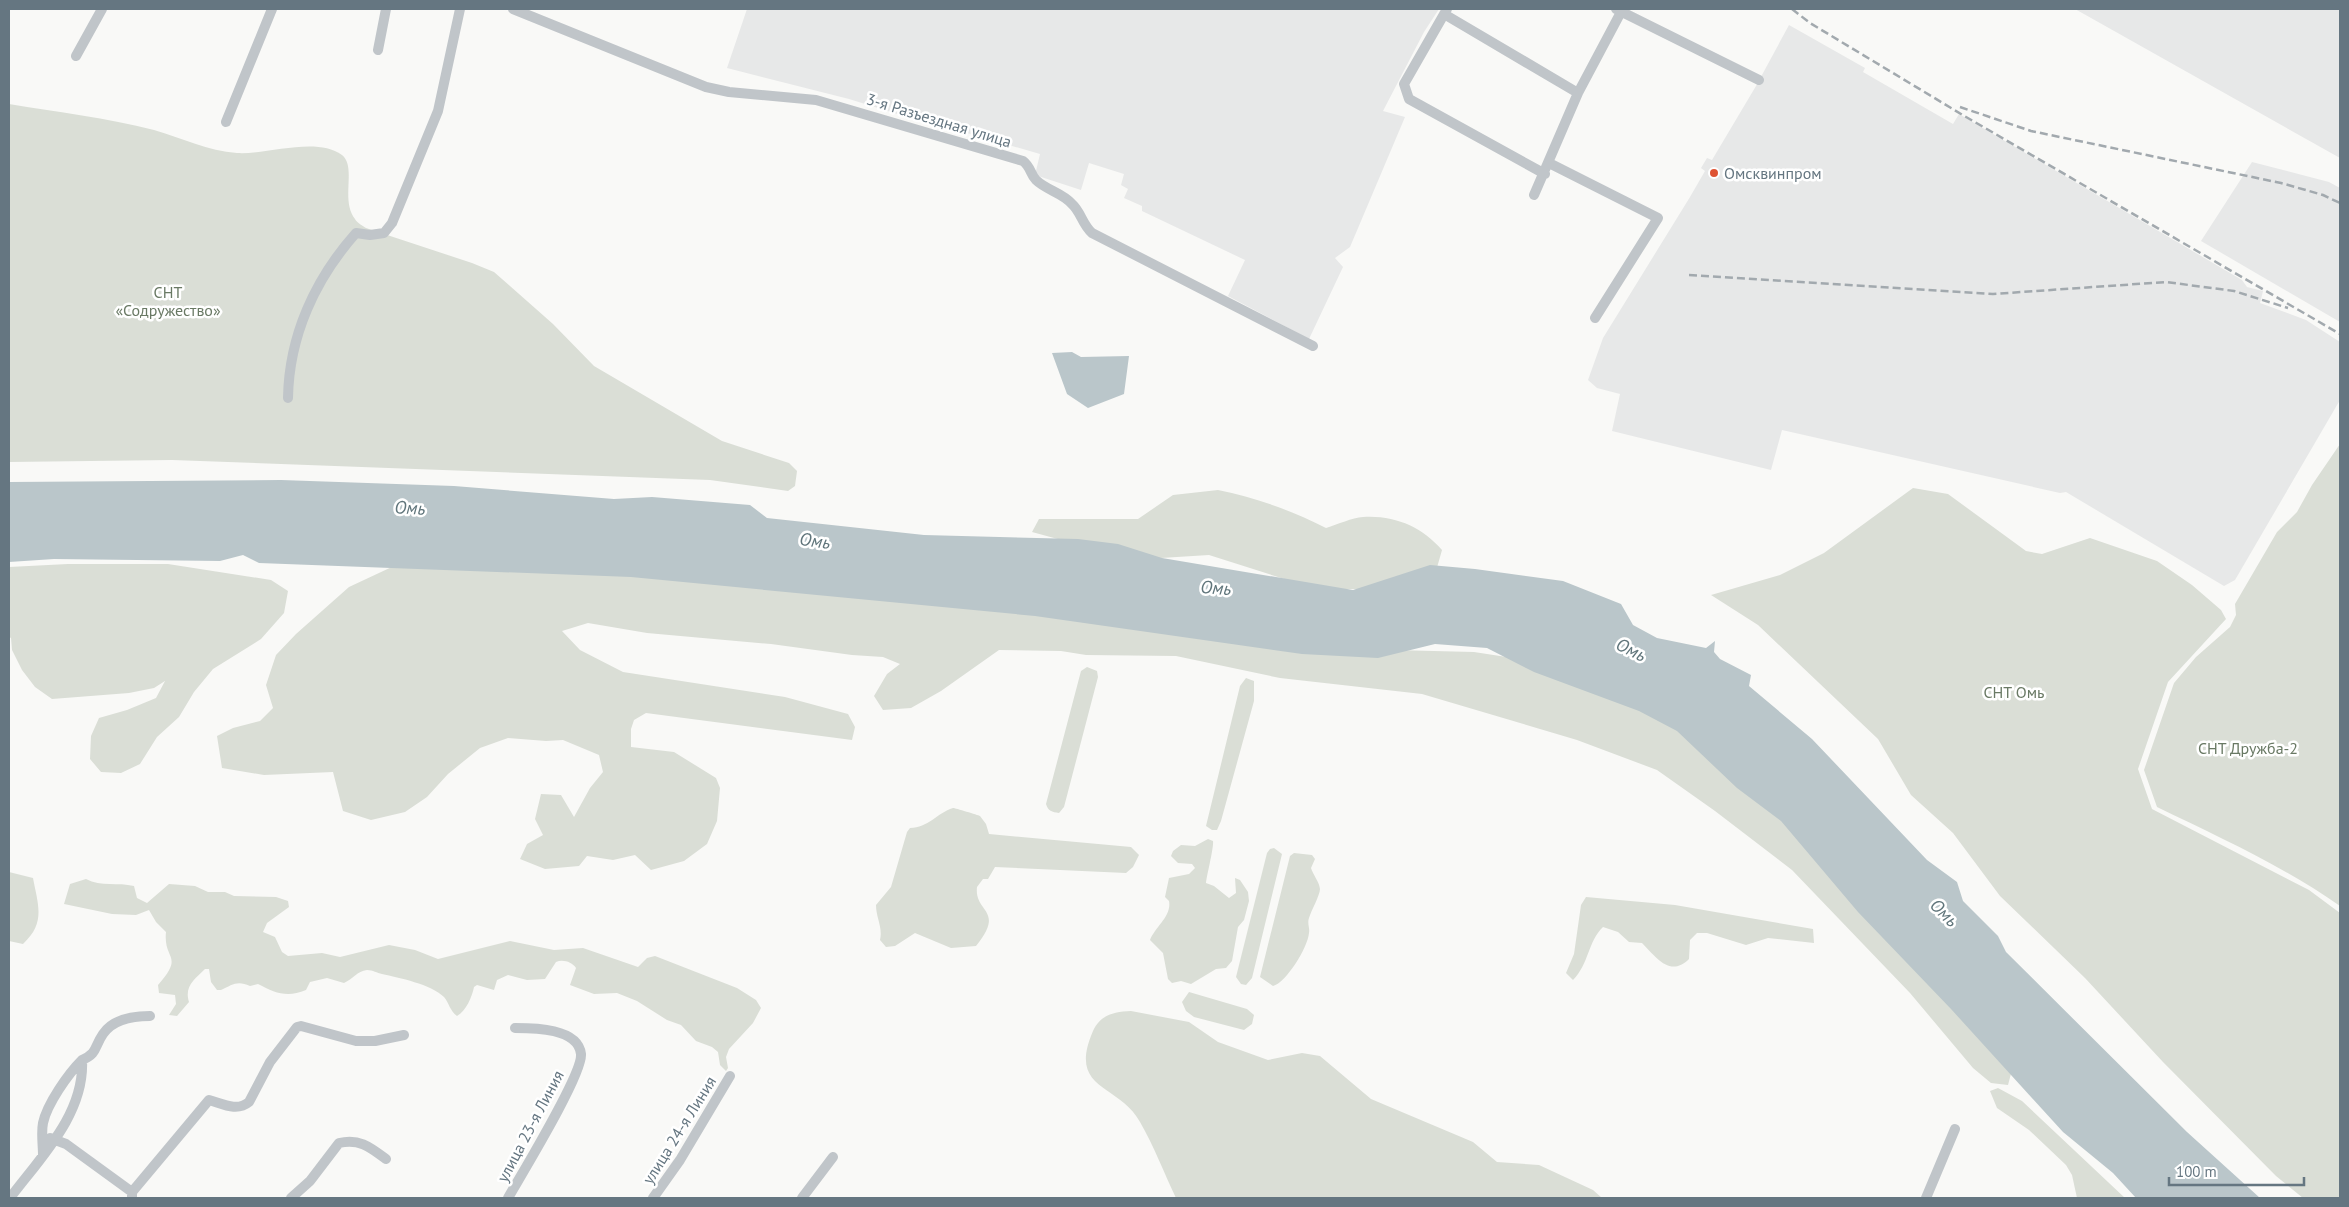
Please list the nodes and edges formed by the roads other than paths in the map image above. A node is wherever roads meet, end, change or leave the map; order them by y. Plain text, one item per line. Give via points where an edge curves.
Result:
1 (102, 9) edge
2 (272, 9) edge
3 (386, 9) edge
4 (460, 9) edge
5 (513, 9) edge
6 (1618, 10) edge
7 (1446, 12) edge
8 (378, 50) dead end
9 (76, 56) dead end
10 (1759, 80) dead end
11 (1578, 93) junction
12 (226, 122) dead end
13 (1549, 163) junction
14 (1545, 174) junction
15 (1534, 194) dead end
16 (1595, 318) dead end
17 (1313, 346) dead end
18 (288, 398) dead end
19 (150, 1016) dead end
20 (515, 1028) dead end
21 (404, 1035) dead end
22 (82, 1060) junction
23 (730, 1076) dead end
24 (1955, 1129) dead end
25 (43, 1138) junction
26 (55, 1138) junction
27 (43, 1155) junction
28 (832, 1158) dead end
29 (386, 1159) dead end
30 (132, 1195) edge
31 (10, 1198) edge
32 (291, 1198) edge
33 (508, 1198) edge
34 (653, 1198) edge
35 (802, 1198) edge
36 (1926, 1198) edge

1 - 9 street
2 - 12 street
3 - 8 street
4 - 18 street via 438,111 392,223 384,233 356,233 324,273 298,331 288,379
5 - 17 street, 3-я Разъездная улица via 706,87 816,100 1023,161 1028,164 1036,181 1071,202 1092,233
6 - 10 street
6 - 11 street
7 - 11 street
7 - 14 street via 1404,84 1409,99
11 - 13 street
13 - 14 street
13 - 16 street via 1658,218
14 - 15 street
19 - 22 street via 122,1020 108,1028 95,1053
20 - 33 street, улица 23-я Линия via 542,1028 566,1035 581,1054 580,1065 566,1094
21 - 30 street via 356,1041 297,1027 270,1062 249,1102 235,1107 209,1100
22 - 25 street via 46,1112
22 - 26 street via 79,1089 70,1115
23 - 34 street, улица 24-я Линия via 680,1160
24 - 36 street
25 - 26 street
25 - 27 street
26 - 27 street
26 - 30 street
27 - 31 street
28 - 35 street
29 - 32 street via 367,1144 350,1140 339,1142 310,1181

